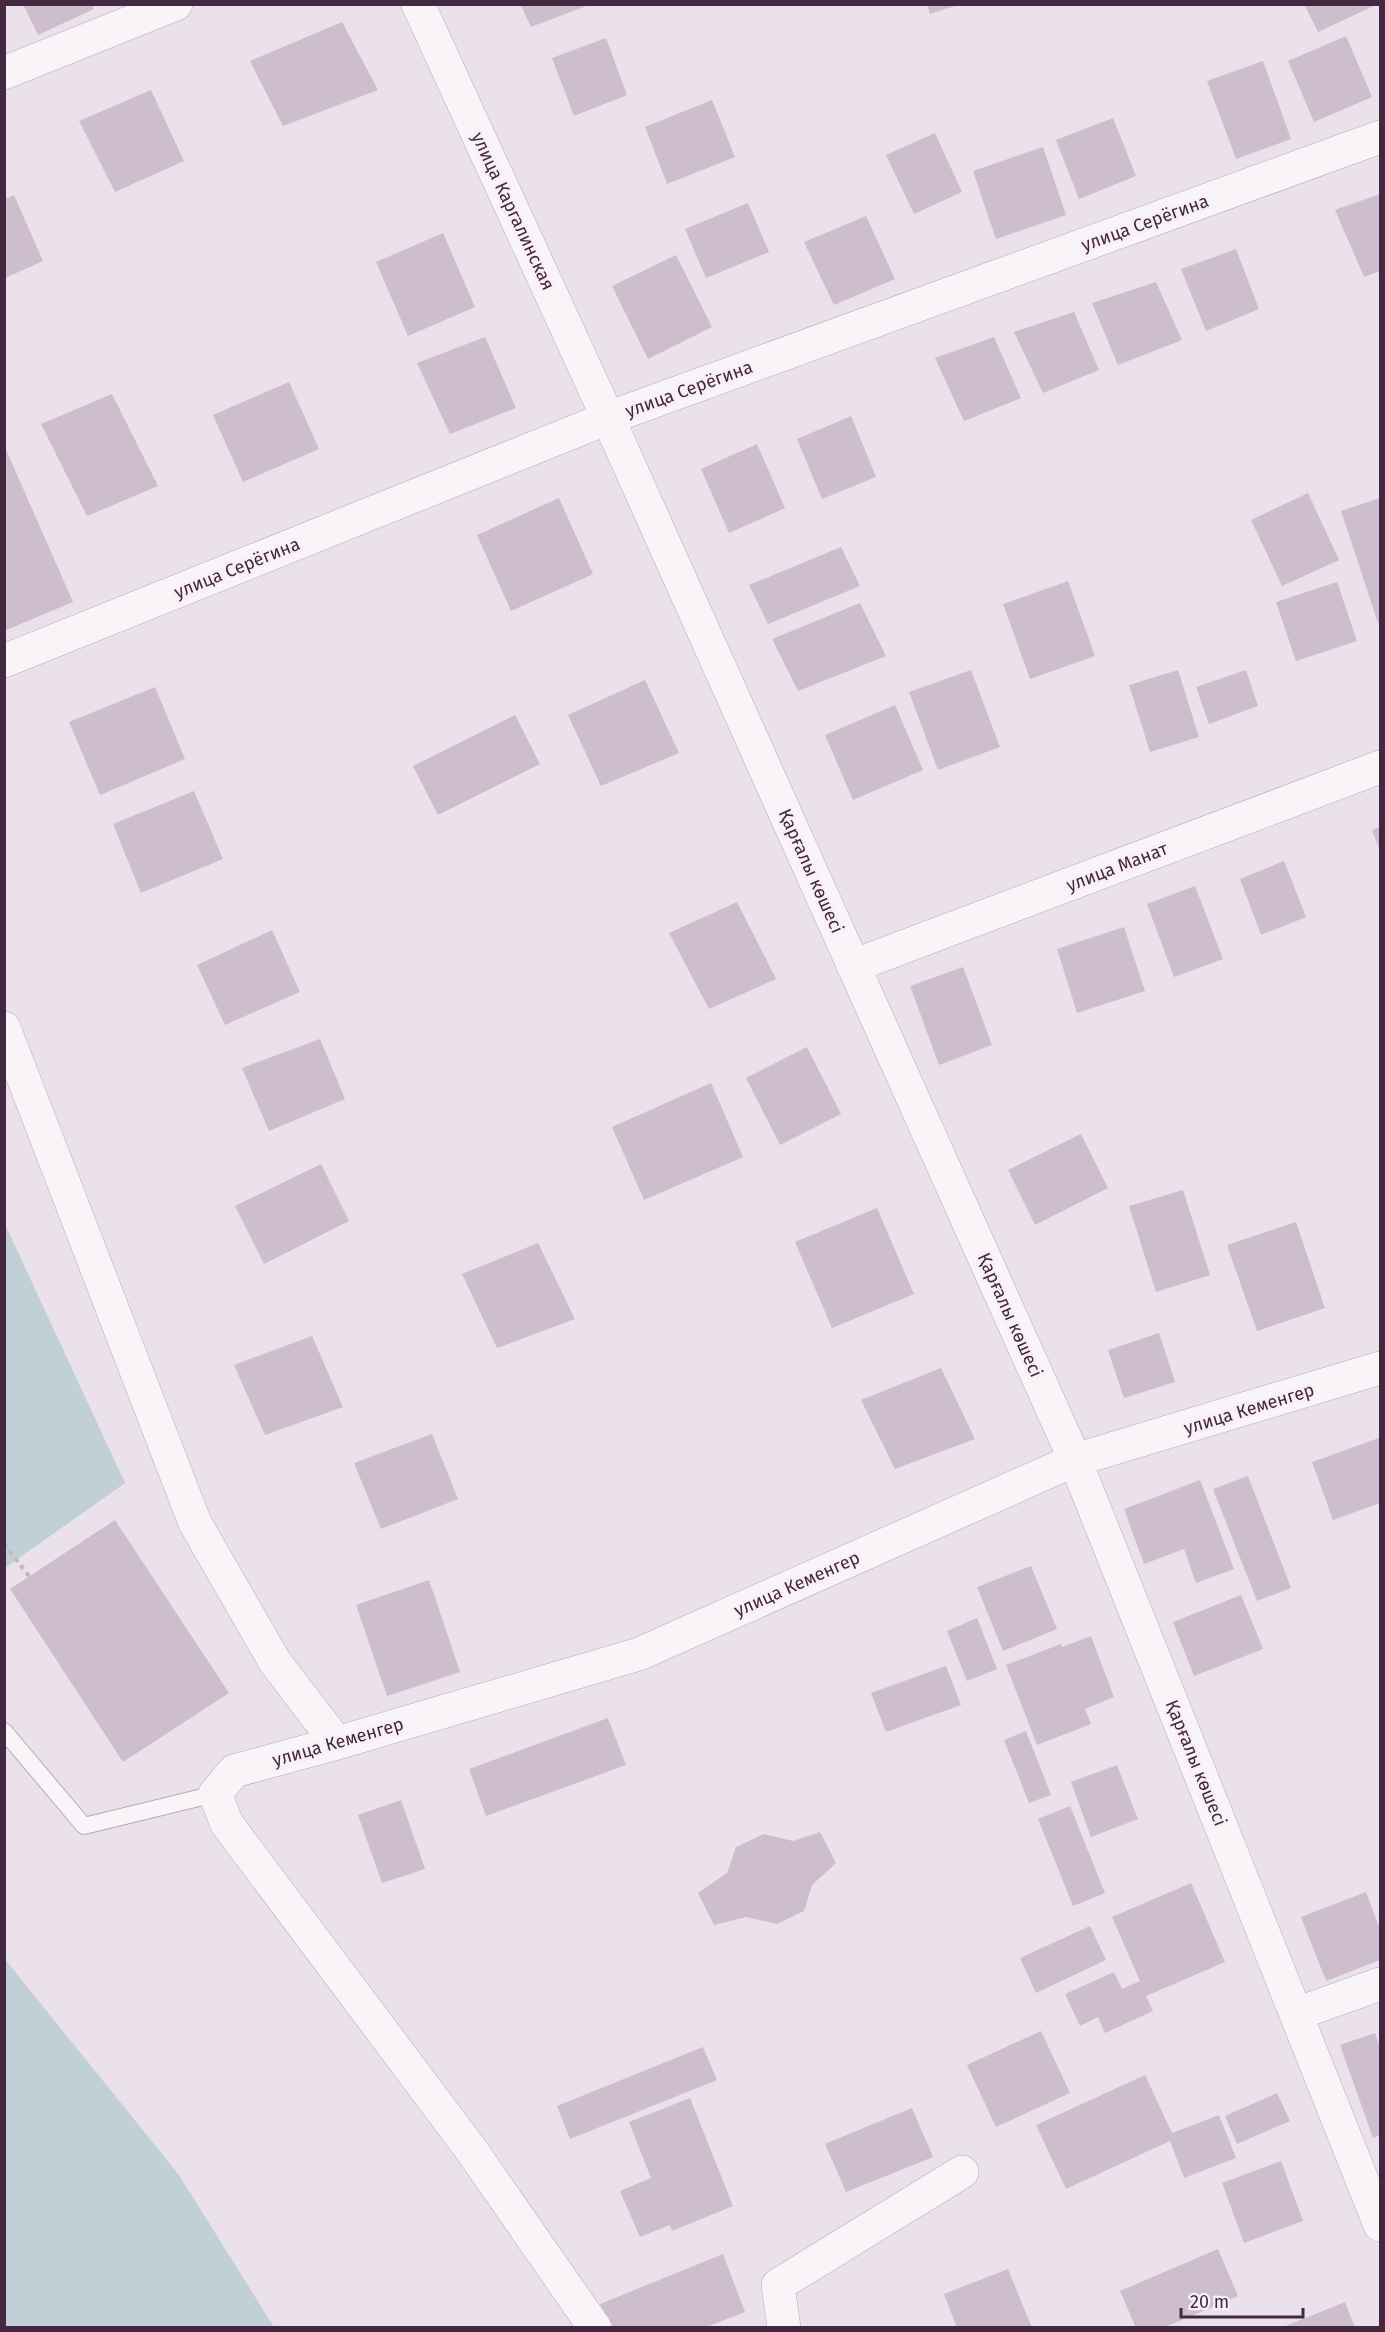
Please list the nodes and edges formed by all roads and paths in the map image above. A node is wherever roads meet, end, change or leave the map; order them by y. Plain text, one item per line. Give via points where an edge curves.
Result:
1 (176, 4) edge
2 (418, 4) edge
3 (4, 73) edge
4 (1380, 137) edge
5 (608, 418) junction
6 (4, 661) edge
7 (1380, 767) edge
8 (853, 966) junction
9 (4, 1028) edge
10 (1380, 1368) edge
11 (1075, 1460) junction
12 (4, 1544) edge
13 (29, 1576) dead end
14 (4, 1731) edge
15 (338, 1743) junction
16 (215, 1794) junction
17 (1380, 1984) edge
18 (1296, 2014) junction
19 (962, 2172) dead end
20 (1380, 2224) edge
21 (596, 2328) edge
22 (784, 2328) edge

1 - 3 street
2 - 5 street, улица Каргалинская
4 - 5 street, улица Серёгина
5 - 6 street, улица Серёгина
5 - 8 street, Қарғалы көшесі
7 - 8 street, улица Манат
8 - 11 street, Қарғалы көшесі
9 - 15 street via 195,1523 275,1662
10 - 11 street, улица Кеменгер
11 - 15 street, улица Кеменгер via 639,1654
11 - 18 street, Қарғалы көшесі
12 - 13 path
14 - 16 lane via 84,1826
15 - 16 street, улица Кеменгер via 234,1771
16 - 21 street via 227,1824 472,2151
17 - 18 street
18 - 20 street, Қарғалы көшесі
19 - 22 street via 778,2285

